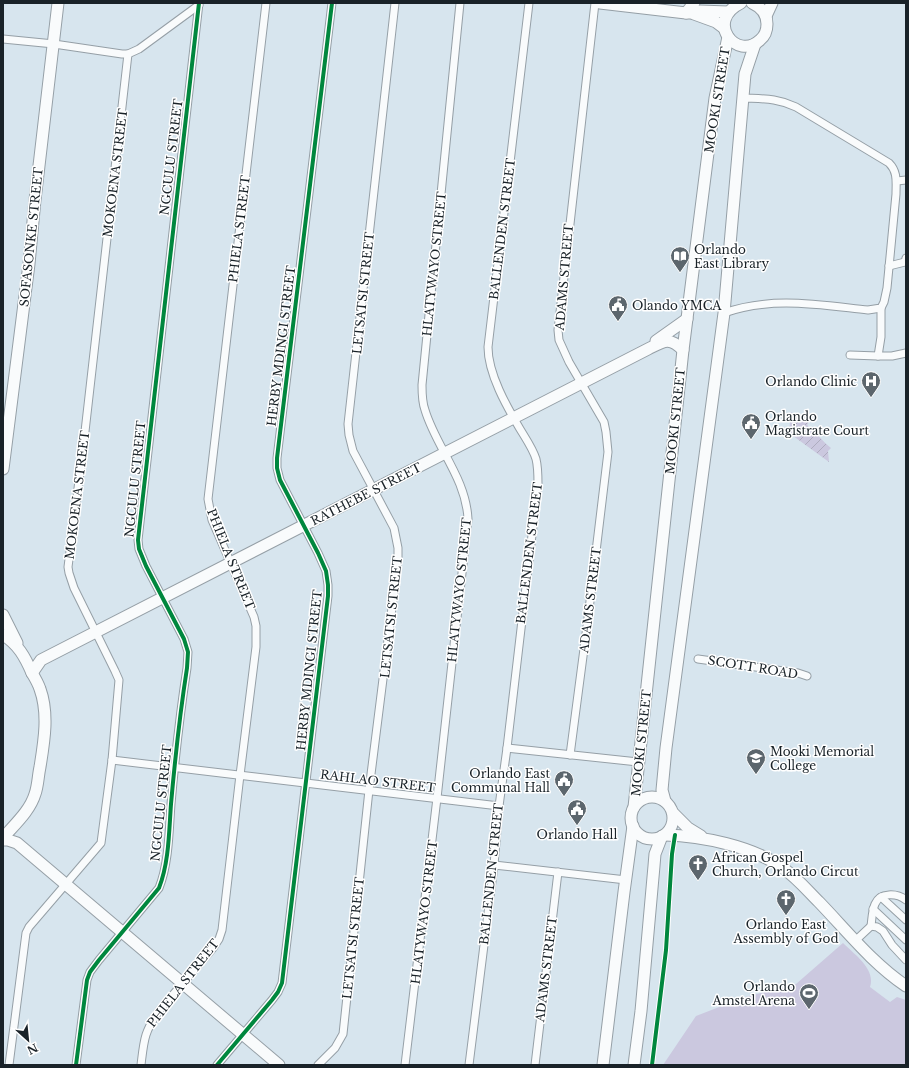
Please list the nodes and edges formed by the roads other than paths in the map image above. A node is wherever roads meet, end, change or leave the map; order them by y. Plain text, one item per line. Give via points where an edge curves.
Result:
1 (266, 3) edge
2 (332, 3) edge
3 (395, 3) edge
4 (460, 3) edge
5 (529, 3) edge
6 (595, 3) edge
7 (600, 3) edge
8 (741, 3) edge
9 (752, 3) edge
10 (772, 3) edge
11 (58, 4) edge
12 (199, 4) edge
13 (658, 6) edge
14 (730, 8) edge
15 (693, 10) edge
16 (765, 10) edge
17 (726, 33) junction
18 (3, 40) edge
19 (54, 44) junction
20 (755, 44) junction
21 (128, 54) junction
22 (743, 98) junction
23 (896, 180) junction
24 (906, 180) edge
25 (906, 261) edge
26 (889, 266) junction
27 (725, 300) junction
28 (737, 308) junction
29 (881, 308) junction
30 (724, 313) junction
31 (687, 319) junction
32 (648, 349) junction
33 (683, 350) junction
34 (906, 353) edge
35 (850, 355) dead end
36 (878, 356) junction
37 (582, 382) junction
38 (513, 418) junction
39 (445, 453) junction
40 (3, 469) edge
41 (374, 489) junction
42 (304, 525) junction
43 (231, 563) junction
44 (164, 597) junction
45 (3, 616) edge
46 (96, 632) junction
47 (3, 635) edge
48 (20, 648) junction
49 (26, 659) junction
50 (698, 659) dead end
51 (41, 660) junction
52 (32, 673) junction
53 (807, 676) dead end
54 (507, 748) junction
55 (570, 755) junction
56 (112, 760) junction
57 (638, 762) junction
58 (174, 767) junction
59 (240, 775) junction
60 (306, 783) junction
61 (369, 790) junction
62 (437, 798) junction
63 (665, 801) junction
64 (499, 806) junction
65 (634, 807) junction
66 (673, 813) junction
67 (13, 826) junction
68 (633, 826) junction
69 (663, 836) junction
70 (703, 838) junction
71 (3, 839) edge
72 (17, 843) junction
73 (494, 865) junction
74 (558, 872) junction
75 (626, 880) junction
76 (65, 884) junction
77 (881, 897) junction
78 (906, 900) edge
79 (873, 909) junction
80 (906, 920) edge
81 (871, 926) junction
82 (123, 933) junction
83 (906, 940) edge
84 (855, 941) junction
85 (906, 960) edge
86 (182, 983) junction
87 (906, 986) edge
88 (243, 1035) junction
89 (10, 1065) edge
90 (76, 1065) edge
91 (141, 1065) edge
92 (217, 1065) edge
93 (279, 1065) edge
94 (318, 1065) edge
95 (406, 1065) edge
96 (469, 1065) edge
97 (535, 1065) edge
98 (604, 1065) edge
99 (634, 1065) edge

1 - 43 street, PHIELA STREET via 208,499 212,520
2 - 42 street, HERBY MDINGI STREET via 277,468 280,480
3 - 41 street, LETSATSI STREET via 348,424 353,451
4 - 39 street, HLATYWAYO STREET via 422,385 424,408
5 - 38 street, BALLENDEN STREET via 488,347 491,367
6 - 37 street, ADAMS STREET via 558,330 564,350
7 - 13 street
8 - 14 street
9 - 16 street
10 - 16 street
11 - 19 street, SOFASONKE STREET
12 - 21 street via 139,49
12 - 44 street, NGCULU STREET via 138,540 146,566
13 - 15 street
14 - 15 street
14 - 17 street, MOOKI STREET via 724,21
15 - 17 street via 716,22
16 - 20 street, MOOKI STREET via 767,29 764,36
17 - 20 street via 733,42 742,46
17 - 31 street, MOOKI STREET via 715,98
18 - 19 street
19 - 21 street
19 - 40 street, SOFASONKE STREET
20 - 22 street, MOOKI STREET via 745,74
21 - 46 street, MOKOENA STREET via 68,559 68,573
22 - 23 street via 776,99 796,107 889,163 894,169
22 - 27 street, MOOKI STREET
23 - 24 street
23 - 26 street
25 - 26 street
26 - 29 street
27 - 28 street
27 - 30 street, MOOKI STREET
28 - 29 street via 781,302 868,310
28 - 30 street
29 - 36 street
30 - 63 street, MOOKI STREET via 666,748 662,790
31 - 32 street, RATHEBE STREET
31 - 33 street, MOOKI STREET
32 - 33 street, RATHEBE STREET via 671,341
32 - 37 street, RATHEBE STREET
33 - 57 street, MOOKI STREET
34 - 36 street
35 - 36 street
37 - 38 street, RATHEBE STREET
37 - 55 street, ADAMS STREET via 604,422 608,452
38 - 39 street, RATHEBE STREET
38 - 54 street, BALLENDEN STREET via 534,454 538,474
39 - 41 street, RATHEBE STREET
39 - 62 street, HLATYWAYO STREET via 462,488 468,519
41 - 42 street, RATHEBE STREET
41 - 61 street, LETSATSI STREET via 394,528 398,548
42 - 43 street, RATHEBE STREET
42 - 60 street, HERBY MDINGI STREET via 326,571 328,596
43 - 44 street, RATHEBE STREET
43 - 59 street, PHIELA STREET via 254,617 256,636
44 - 46 street, RATHEBE STREET
44 - 58 street, NGCULU STREET via 188,652
45 - 48 street
46 - 51 street, RATHEBE STREET
46 - 56 street, MOKOENA STREET via 119,680
47 - 48 street
48 - 49 street
49 - 51 street
49 - 52 street
50 - 53 street, SCOTT ROAD
51 - 52 street, RATHEBE STREET
52 - 67 street via 40,689 45,717 41,760 35,794 30,805
54 - 55 street
54 - 64 street, BALLENDEN STREET
55 - 57 street
56 - 58 street, RAHLAO STREET
56 - 76 street, MOKOENA STREET via 101,843
57 - 65 street, MOOKI STREET
58 - 59 street, RAHLAO STREET
58 - 82 street, NGCULU STREET via 163,878 155,894
59 - 60 street, RAHLAO STREET
59 - 86 street, PHIELA STREET via 222,930 213,948
60 - 61 street, RAHLAO STREET
60 - 88 street, HERBY MDINGI STREET via 282,983 278,992
61 - 62 street, RAHLAO STREET
61 - 94 street, LETSATSI STREET via 343,1034 335,1048
62 - 64 street, RAHLAO STREET
62 - 95 street, HLATYWAYO STREET
63 - 65 street via 651,797
63 - 66 street
64 - 73 street, BALLENDEN STREET
65 - 68 street
66 - 69 street via 672,825
66 - 70 street
67 - 71 street
67 - 72 street
68 - 69 street via 646,838
68 - 75 street
69 - 70 street
69 - 99 street via 655,854
70 - 84 street via 765,857 784,869 799,881
71 - 72 street
72 - 76 street
73 - 74 street
73 - 96 street, BALLENDEN STREET
74 - 75 street
74 - 97 street, ADAMS STREET
75 - 98 street
76 - 82 street
76 - 89 street, MOKOENA STREET via 26,933
77 - 78 street via 888,894
77 - 79 street
77 - 80 street
79 - 81 street
79 - 83 street
81 - 84 street
81 - 85 street via 883,931
82 - 86 street
82 - 90 street, NGCULU STREET via 99,960 87,980
84 - 87 street via 884,970
86 - 88 street
86 - 91 street, PHIELA STREET via 147,1030
88 - 92 street, HERBY MDINGI STREET
88 - 93 street

